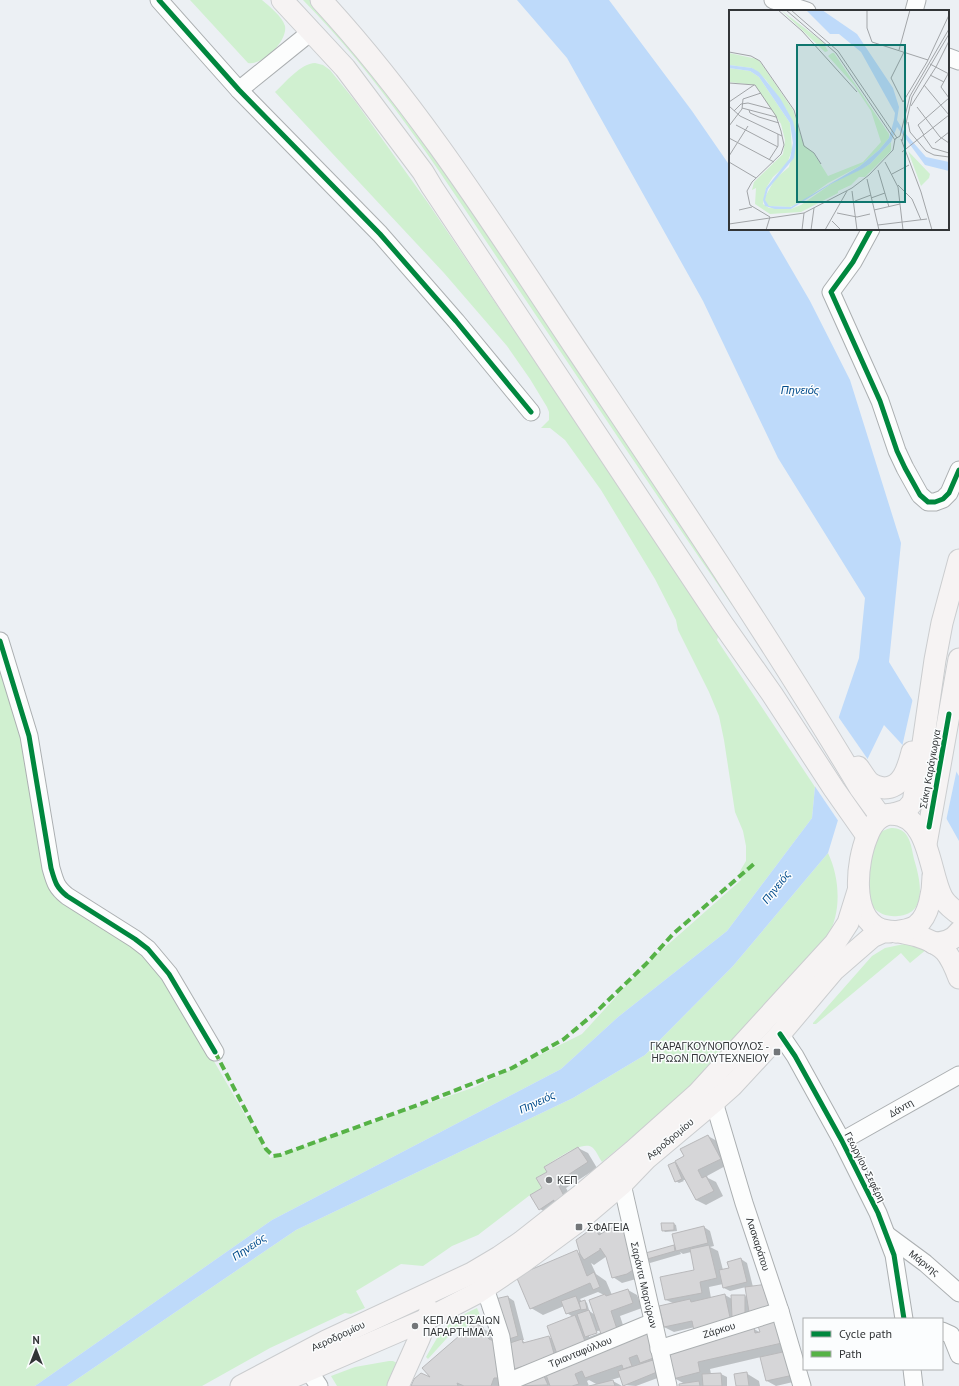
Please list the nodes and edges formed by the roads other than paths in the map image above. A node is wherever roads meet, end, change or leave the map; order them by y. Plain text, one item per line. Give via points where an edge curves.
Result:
1 (159, 0) edge
2 (282, 0) edge
3 (321, 0) edge
4 (773, 0) edge
5 (917, 0) edge
6 (804, 10) edge
7 (914, 10) edge
8 (312, 31) junction
9 (949, 57) edge
10 (959, 61) edge
11 (239, 90) junction
12 (869, 230) edge
13 (531, 412) dead end
14 (959, 470) edge
15 (959, 560) edge
16 (0, 641) edge
17 (959, 659) edge
18 (954, 715) edge
19 (926, 719) junction
20 (866, 787) junction
21 (888, 816) junction
22 (927, 835) junction
23 (867, 836) junction
24 (933, 872) junction
25 (858, 891) junction
26 (959, 914) edge
27 (893, 932) junction
28 (959, 932) edge
29 (933, 943) junction
30 (959, 978) edge
31 (780, 1034) junction
32 (215, 1052) dead end
33 (959, 1074) edge
34 (714, 1102) junction
35 (842, 1141) junction
36 (622, 1184) junction
37 (888, 1235) junction
38 (485, 1288) junction
39 (438, 1289) junction
40 (959, 1293) edge
41 (780, 1312) junction
42 (904, 1318) edge
43 (427, 1319) junction
44 (653, 1322) junction
45 (943, 1331) edge
46 (659, 1349) junction
47 (959, 1355) edge
48 (912, 1370) edge
49 (314, 1378) edge
50 (508, 1384) edge
51 (241, 1386) edge
52 (272, 1386) edge
53 (398, 1386) edge
54 (668, 1386) edge
55 (802, 1386) edge
56 (914, 1386) edge

1 - 11 street
2 - 8 main road
3 - 20 main road via 366,51 460,176 737,590 837,751
4 - 6 street
5 - 7 street
8 - 11 street
8 - 23 main road via 345,68 423,172 722,623
9 - 10 street
11 - 13 street via 380,234
12 - 14 street via 853,262 831,292 880,401 899,456 920,496 928,502 943,499 949,493
15 - 19 main road, Σάκη Καράγιωργα via 942,623
16 - 32 street via 29,736 51,868 58,889 148,949 169,974
17 - 18 main road, Σάκη Καράγιωργα
18 - 22 main road, Σάκη Καράγιωργα via 945,739
19 - 20 main road via 915,736 908,767 896,786
19 - 21 main road, Σάκη Καράγιωργα via 913,802 906,810
20 - 21 main road
21 - 22 main road via 903,816
21 - 23 main road via 874,824
22 - 24 main road
23 - 25 main road
24 - 26 main road via 944,900
24 - 27 main road via 933,886 921,921 912,928
25 - 27 main road via 862,909 871,923
25 - 39 main road, Αεροδρομίου via 848,923 835,943 698,1093 633,1151 544,1224 486,1265
27 - 29 main road
27 - 31 main road, Αεροδρομίου via 883,932 872,937 834,970
28 - 29 main road via 950,940
29 - 30 main road via 945,952
31 - 34 main road, Αεροδρομίου
31 - 35 street, Γεωργίου Σεφέρη
33 - 35 street, Δάντη
34 - 36 main road, Αεροδρομίου via 646,1159
34 - 41 street, Λασκαράτου
35 - 37 street, Γεωργίου Σεφέρη
36 - 38 main road, Αεροδρομίου via 576,1223
36 - 44 street, Σαράντα Μαρτύρων
37 - 40 street, Μάρνης via 925,1262
37 - 42 street, Γεωργίου Σεφέρη via 897,1267
38 - 43 main road, Αεροδρομίου
38 - 50 street via 501,1337
39 - 43 main road
39 - 51 main road, Αεροδρομίου via 326,1341
41 - 46 street, Ζάρκου
41 - 55 street, Λασκαράτου
43 - 49 main road, Αεροδρομίου
43 - 53 main road
44 - 46 street, Σαράντα Μαρτύρων
44 - 50 street, Τριανταφύλλου
45 - 47 street via 951,1335
46 - 54 street, Σαράντα Μαρτύρων
48 - 56 street
49 - 52 main road, Αεροδρομίου

